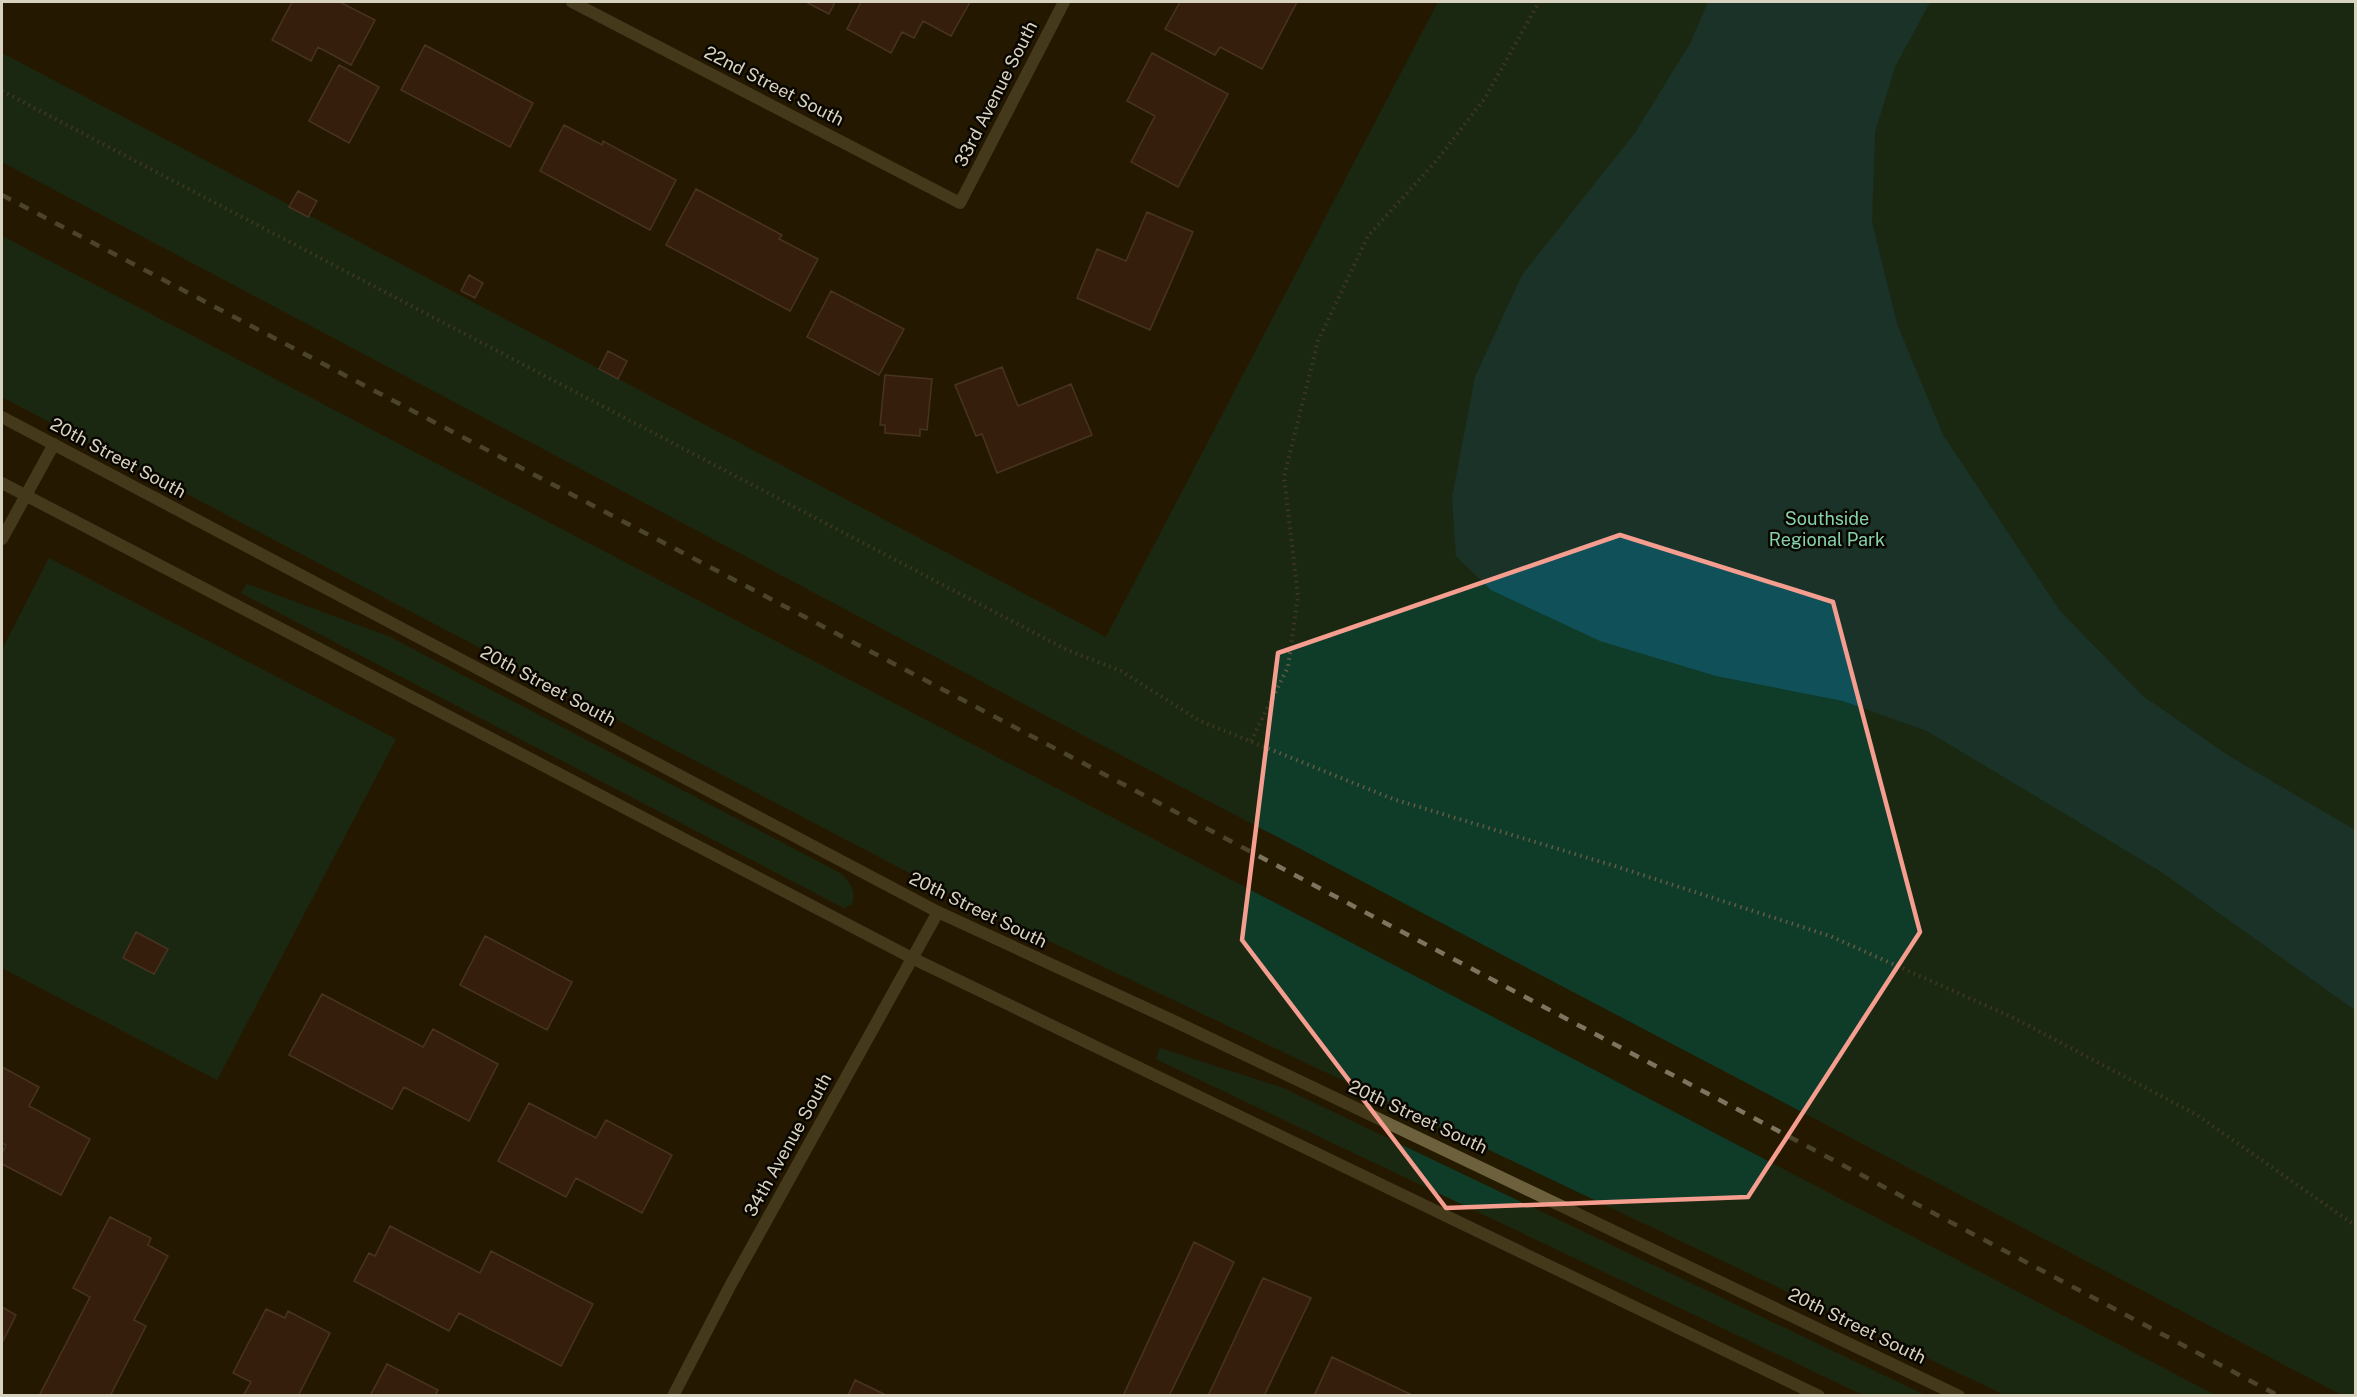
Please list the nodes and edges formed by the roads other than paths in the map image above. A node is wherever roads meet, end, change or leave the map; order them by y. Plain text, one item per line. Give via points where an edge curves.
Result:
1 (572, 2) edge
2 (1064, 2) edge
3 (960, 203) joint
4 (2, 417) edge
5 (54, 444) junction
6 (2, 483) edge
7 (25, 496) junction
8 (2, 539) edge
9 (938, 912) junction
10 (912, 958) junction
11 (673, 1395) edge
12 (1819, 1395) edge
13 (1959, 1395) edge

1 - 3 street, 22nd Street South
2 - 3 street, 33rd Avenue South
4 - 5 street, 20th Street South
5 - 7 street
5 - 9 street, 20th Street South
6 - 7 street
7 - 8 street
7 - 10 street
9 - 10 street, 34th Avenue South
9 - 13 street, 20th Street South
10 - 11 street, 34th Avenue South
10 - 12 street

